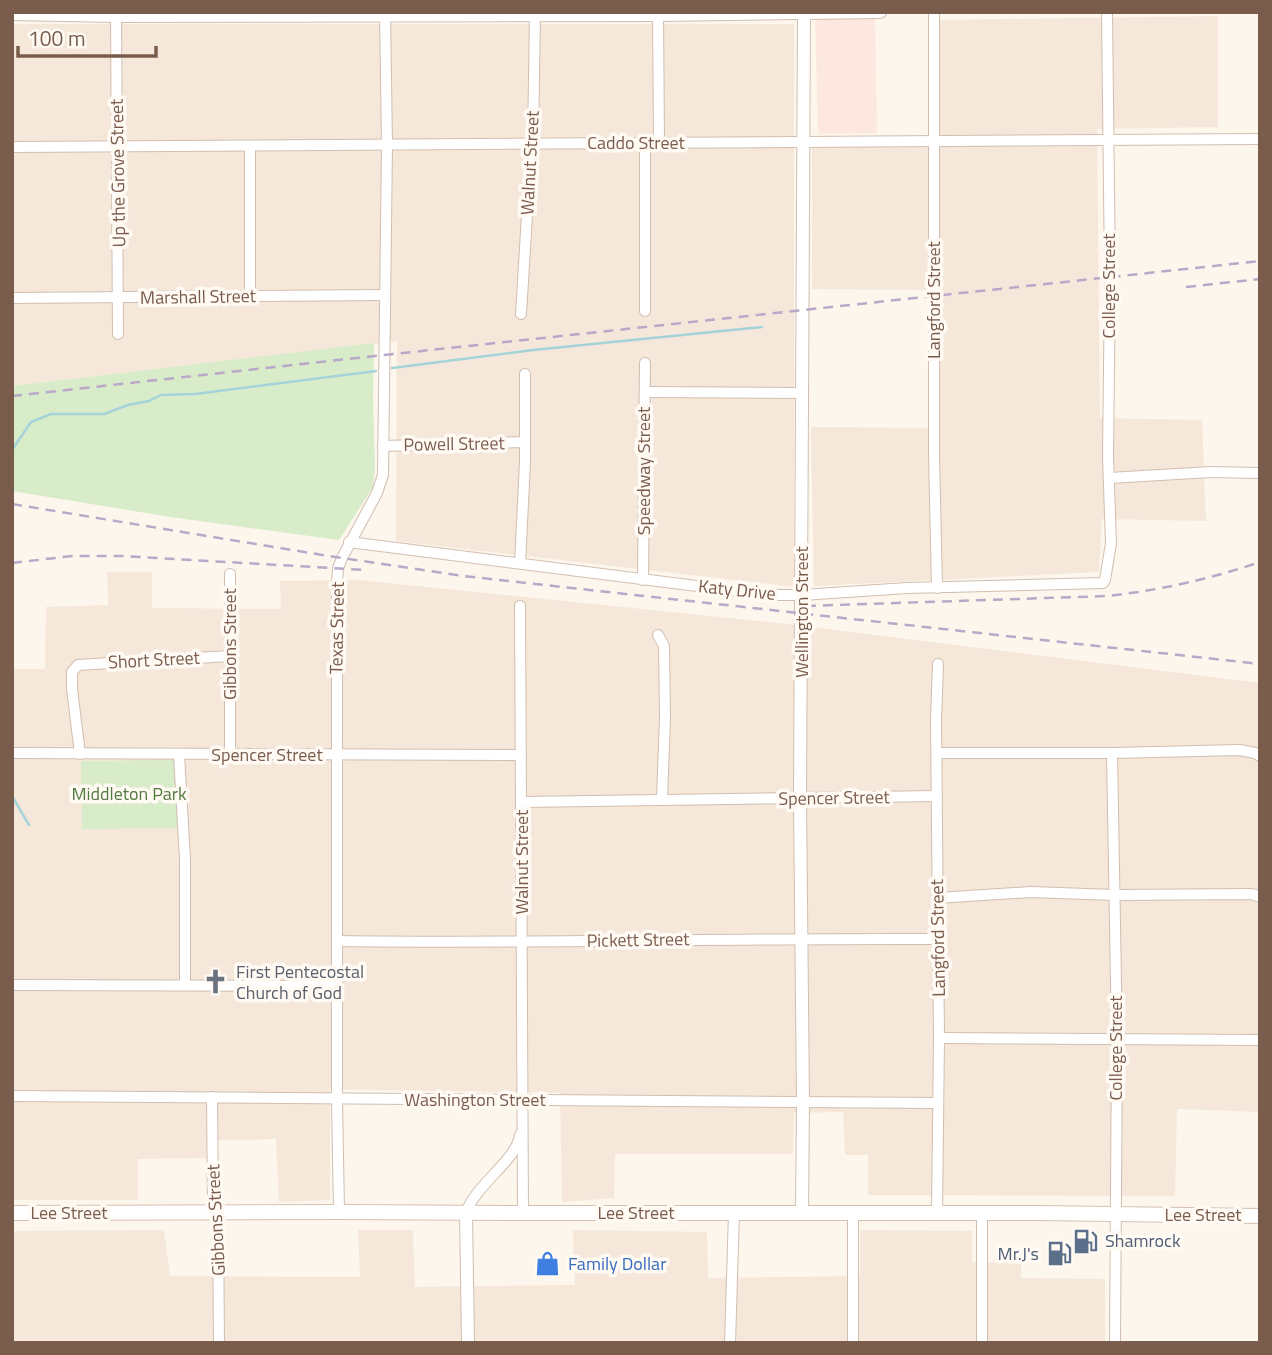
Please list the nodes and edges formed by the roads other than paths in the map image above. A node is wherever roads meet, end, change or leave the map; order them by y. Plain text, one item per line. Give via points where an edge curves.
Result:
1 (880, 12) edge
2 (933, 12) edge
3 (1107, 12) edge
4 (804, 13) edge
5 (12, 14) edge
6 (116, 14) edge
7 (385, 14) edge
8 (535, 14) edge
9 (658, 14) edge
10 (1109, 139) junction
11 (1260, 139) edge
12 (933, 141) junction
13 (645, 142) junction
14 (659, 142) junction
15 (804, 142) junction
16 (533, 144) junction
17 (387, 145) junction
18 (118, 146) junction
19 (250, 146) junction
20 (12, 147) edge
21 (384, 295) junction
22 (250, 296) junction
23 (12, 298) edge
24 (119, 298) junction
25 (645, 311) dead end
26 (521, 314) dead end
27 (118, 334) dead end
28 (645, 363) dead end
29 (525, 374) dead end
30 (645, 392) junction
31 (803, 393) junction
32 (525, 442) junction
33 (383, 446) junction
34 (1260, 473) edge
35 (1109, 478) junction
36 (349, 542) junction
37 (1109, 559) joint
38 (520, 563) junction
39 (230, 574) dead end
40 (643, 580) junction
41 (937, 587) junction
42 (802, 595) junction
43 (520, 606) dead end
44 (658, 635) dead end
45 (230, 656) junction
46 (938, 664) dead end
47 (12, 753) edge
48 (937, 753) junction
49 (1112, 753) junction
50 (80, 754) junction
51 (179, 755) junction
52 (230, 755) junction
53 (337, 755) junction
54 (521, 755) junction
55 (1260, 756) edge
56 (937, 796) junction
57 (662, 799) junction
58 (800, 799) junction
59 (522, 802) junction
60 (1114, 895) junction
61 (1260, 897) edge
62 (937, 898) junction
63 (801, 938) junction
64 (938, 939) junction
65 (338, 941) junction
66 (522, 941) junction
67 (12, 985) edge
68 (185, 985) junction
69 (338, 986) junction
70 (939, 1038) junction
71 (1117, 1040) junction
72 (1260, 1040) edge
73 (12, 1096) edge
74 (212, 1097) junction
75 (337, 1099) junction
76 (522, 1100) junction
77 (803, 1102) junction
78 (938, 1103) junction
79 (522, 1118) junction
80 (339, 1212) junction
81 (12, 1213) edge
82 (216, 1213) junction
83 (466, 1213) junction
84 (523, 1213) junction
85 (734, 1213) junction
86 (802, 1213) junction
87 (853, 1213) junction
88 (937, 1213) junction
89 (982, 1213) junction
90 (1116, 1214) junction
91 (1260, 1216) edge
92 (219, 1343) edge
93 (468, 1343) edge
94 (730, 1343) edge
95 (853, 1343) edge
96 (982, 1343) edge
97 (1115, 1343) edge

1 - 4 street
2 - 12 street, Langford Street
3 - 10 street, College Street
4 - 9 street
4 - 15 street, Wellington Street
5 - 6 street
6 - 7 street
6 - 18 street, Up the Grove Street
7 - 8 street
7 - 17 street, Texas Street
8 - 9 street
8 - 16 street, Walnut Street
9 - 14 street
10 - 11 street, Caddo Street
10 - 12 street, Caddo Street
10 - 35 street, College Street
12 - 15 street, Caddo Street
12 - 41 street, Langford Street
13 - 14 street, Caddo Street
13 - 16 street, Caddo Street
13 - 25 street
14 - 15 street, Caddo Street
15 - 31 street, Wellington Street
16 - 17 street, Caddo Street
16 - 26 street, Walnut Street
17 - 19 street, Caddo Street
17 - 21 street, Texas Street
18 - 19 street, Caddo Street
18 - 20 street, Caddo Street
18 - 24 street, Up the Grove Street
19 - 22 street
21 - 22 street, Marshall Street
21 - 33 street, Texas Street
22 - 24 street, Marshall Street
23 - 24 street, Marshall Street
24 - 27 street, Up the Grove Street
28 - 30 street, Speedway Street
29 - 32 street
30 - 31 street
30 - 40 street, Speedway Street
31 - 42 street, Wellington Street
32 - 33 street, Powell Street
32 - 38 street
33 - 36 street, Texas Street via 383,475 377,493
34 - 35 street
35 - 37 street, College Street
36 - 38 street, Katy Drive
36 - 53 street, Texas Street via 337,584
37 - 41 street, Katy Drive via 1103,583
38 - 40 street, Katy Drive
39 - 45 street, Gibbons Street
40 - 42 street, Katy Drive
41 - 42 street, Katy Drive
42 - 58 street, Wellington Street
43 - 54 street, Walnut Street
44 - 57 street via 664,646
45 - 50 street, Short Street via 78,665 72,672 72,689
45 - 52 street, Gibbons Street
46 - 48 street, Langford Street
47 - 50 street, Spencer Street
48 - 49 street
48 - 56 street, Langford Street
49 - 55 street via 1240,750
49 - 60 street, College Street
50 - 51 street, Spencer Street
51 - 52 street, Spencer Street
51 - 68 street
52 - 53 street, Spencer Street
53 - 54 street, Spencer Street
53 - 65 street, Texas Street
54 - 59 street, Walnut Street
56 - 58 street, Spencer Street
56 - 62 street, Langford Street
57 - 58 street, Spencer Street
57 - 59 street, Spencer Street
58 - 63 street, Wellington Street
59 - 66 street, Walnut Street
60 - 61 street
60 - 62 street via 1031,892
60 - 71 street, College Street
62 - 64 street, Langford Street
63 - 64 street, Pickett Street
63 - 66 street, Pickett Street
63 - 77 street, Wellington Street
64 - 70 street, Langford Street
65 - 66 street, Pickett Street
65 - 69 street, Texas Street
66 - 76 street, Walnut Street
67 - 68 street
68 - 69 street
69 - 75 street, Texas Street
70 - 71 street
70 - 78 street, Langford Street
71 - 72 street
71 - 90 street, College Street
73 - 74 street, Washington Street
74 - 75 street, Washington Street
74 - 82 street, Gibbons Street
75 - 76 street, Washington Street
75 - 80 street, Texas Street
76 - 77 street, Washington Street
76 - 79 street, Walnut Street
77 - 78 street, Washington Street
77 - 86 street, Wellington Street
78 - 88 street, Langford Street
79 - 83 street, Walnut Street via 513,1152
79 - 84 street, Walnut Street
80 - 82 main road, Lee Street
80 - 83 main road, Lee Street
81 - 82 main road, Lee Street
82 - 92 street, Gibbons Street
83 - 84 main road, Lee Street
83 - 93 street
84 - 85 main road, Lee Street
85 - 86 main road, Lee Street
85 - 94 street
86 - 87 main road, Lee Street
87 - 88 main road, Lee Street
87 - 95 street
88 - 89 main road, Lee Street
89 - 90 main road, Lee Street
89 - 96 street
90 - 91 main road, Lee Street
90 - 97 street, College Street

